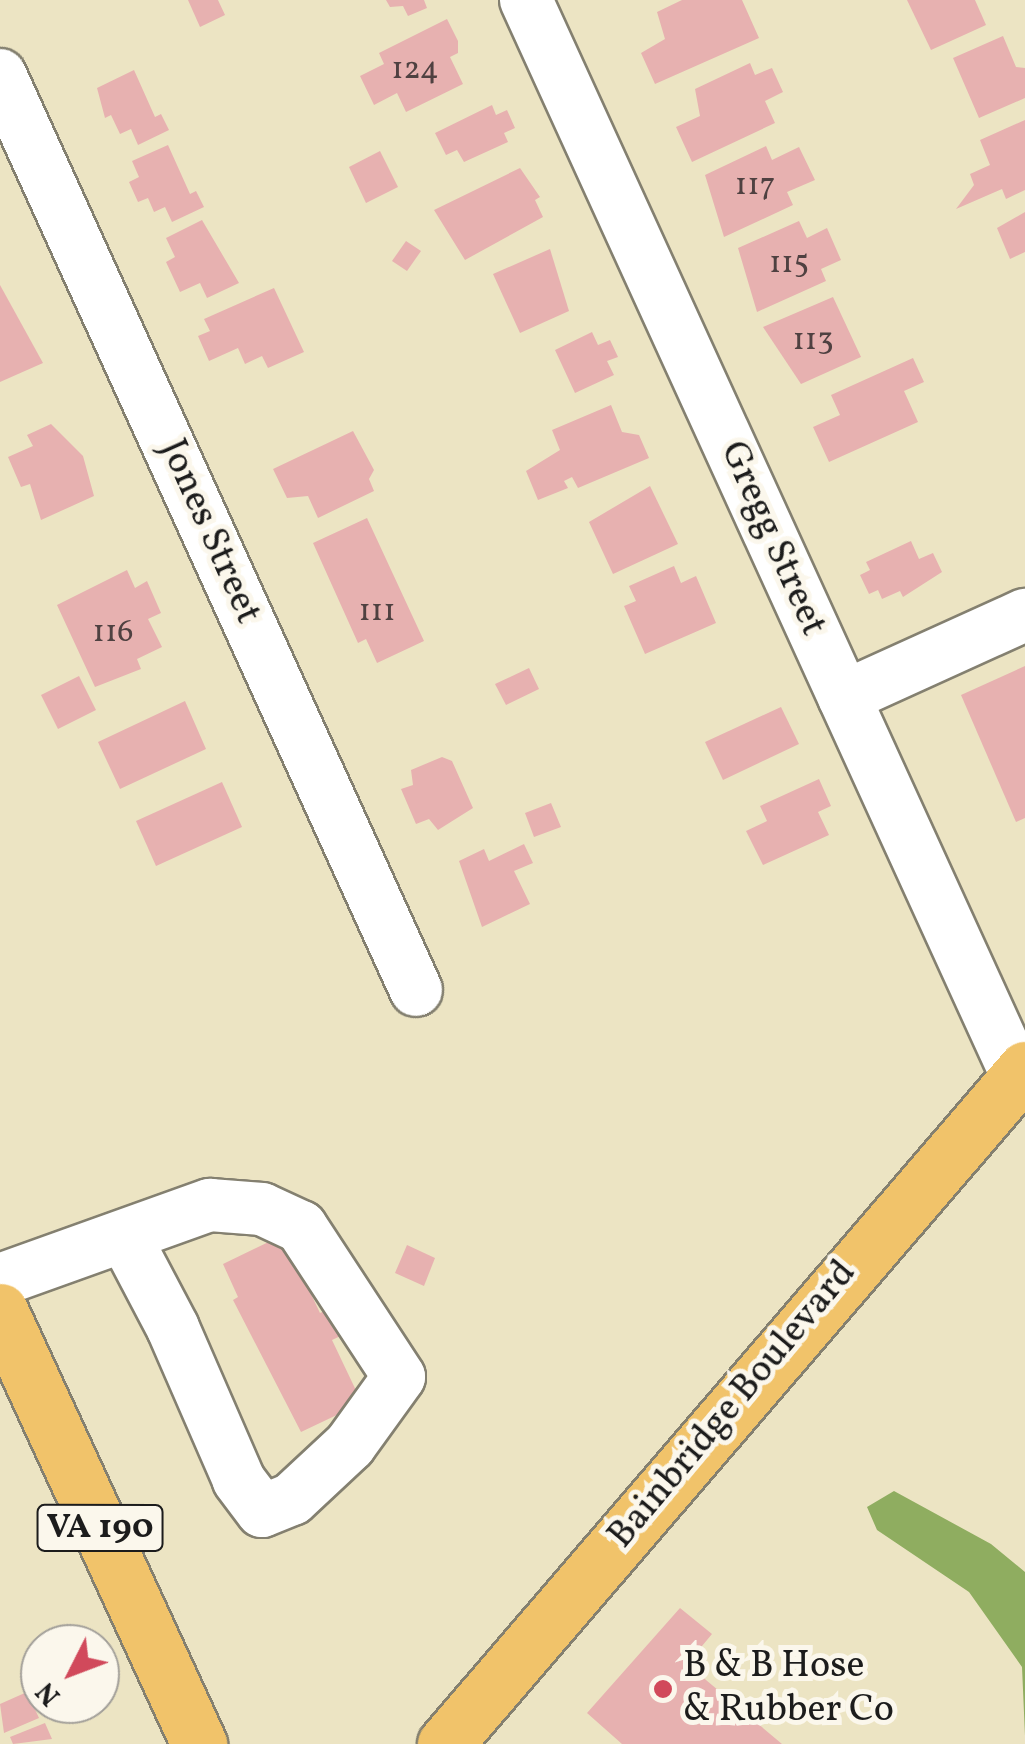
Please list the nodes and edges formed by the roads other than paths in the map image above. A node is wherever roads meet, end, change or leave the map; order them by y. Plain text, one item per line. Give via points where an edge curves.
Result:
1 (526, 0) edge
2 (0, 75) edge
3 (1025, 615) edge
4 (844, 698) junction
5 (416, 990) dead end
6 (1021, 1074) edge
7 (125, 1238) junction
8 (0, 1280) edge
9 (0, 1312) edge
10 (190, 1735) edge
11 (444, 1744) edge

1 - 4 street, Gregg Street
2 - 5 street, Jones Street
3 - 4 street
4 - 6 street, Gregg Street
6 - 11 main road, Bainbridge Boulevard
7 - 7 street via 173,1328 238,1480 262,1511 292,1499 350,1445 399,1377 376,1335 300,1227 262,1208 210,1205
7 - 8 street
9 - 10 main road, VA 190

